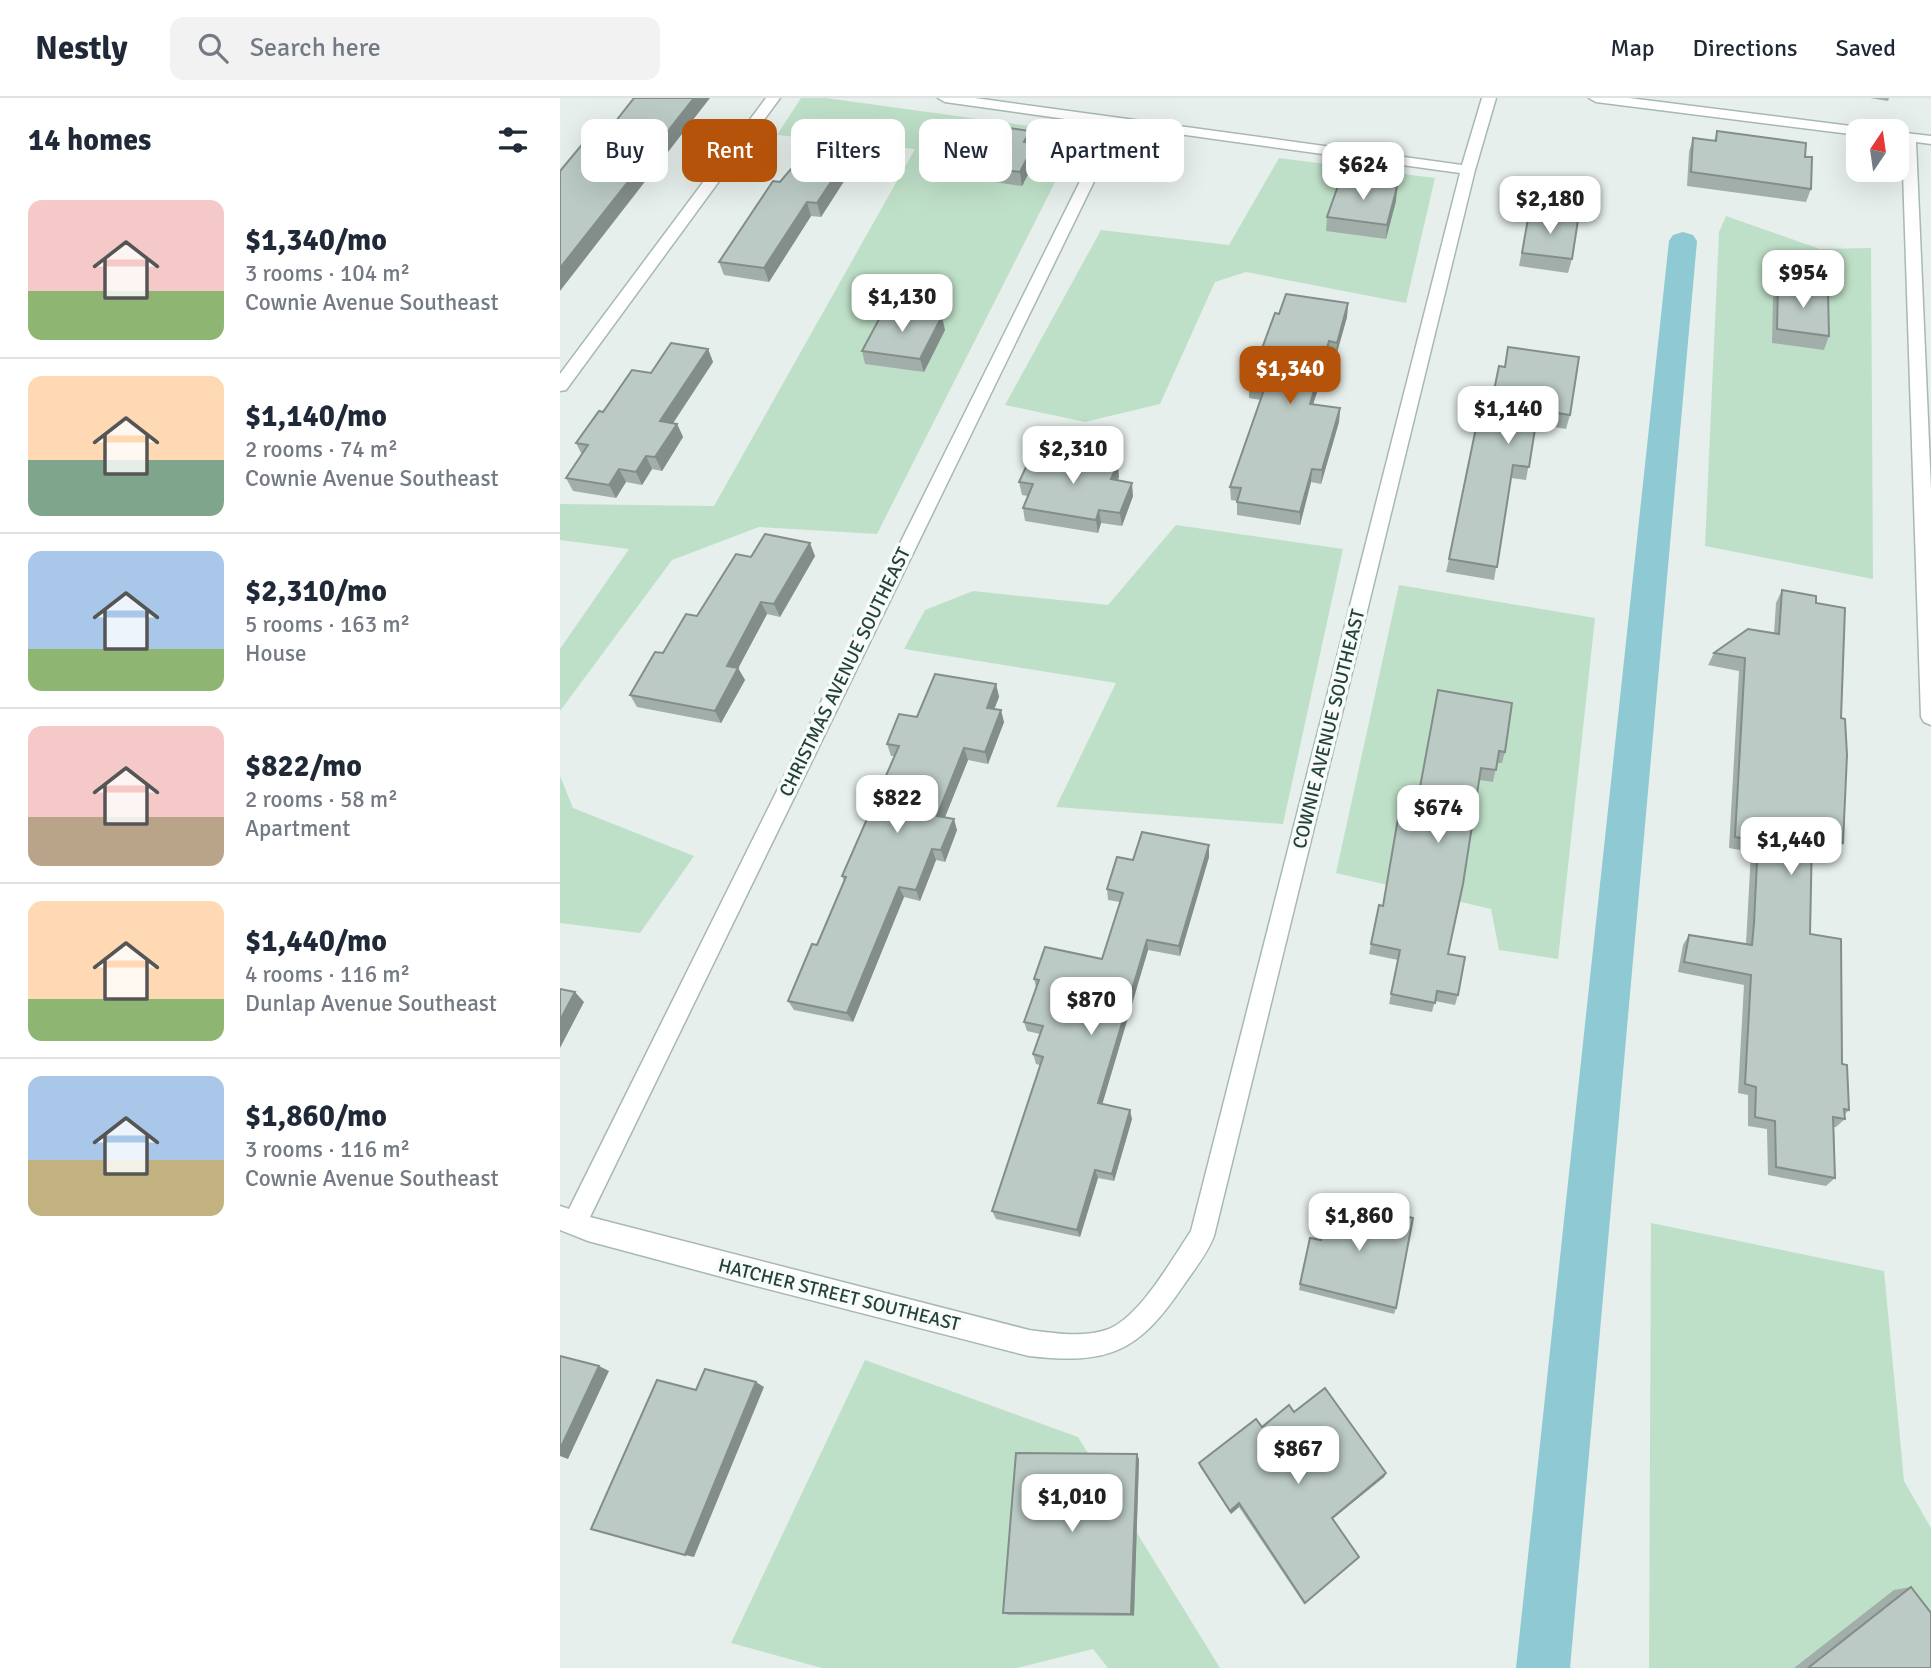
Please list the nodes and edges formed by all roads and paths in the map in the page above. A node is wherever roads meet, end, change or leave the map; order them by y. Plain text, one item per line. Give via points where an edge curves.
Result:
1 (773, 98) edge
2 (946, 98) edge
3 (1489, 98) edge
4 (1596, 98) edge
5 (1095, 119) edge
6 (1846, 129) edge
7 (1184, 131) edge
8 (1909, 138) edge
9 (1931, 141) edge
10 (1468, 170) junction
11 (1086, 182) edge
12 (1905, 182) edge
13 (560, 386) edge
14 (1931, 717) edge
15 (567, 1220) edge
16 (1121, 1336) joint

1 - 13 street
2 - 5 street
3 - 10 street, COWNIE AVENUE SOUTHEAST
4 - 6 street
7 - 10 street
8 - 9 street
10 - 16 street, COWNIE AVENUE SOUTHEAST via 1202,1236 1138,1323
11 - 15 street, CHRISTMAS AVENUE SOUTHEAST
12 - 14 street
15 - 16 street, HATCHER STREET SOUTHEAST via 737,1269 1029,1343 1070,1347 1107,1343

